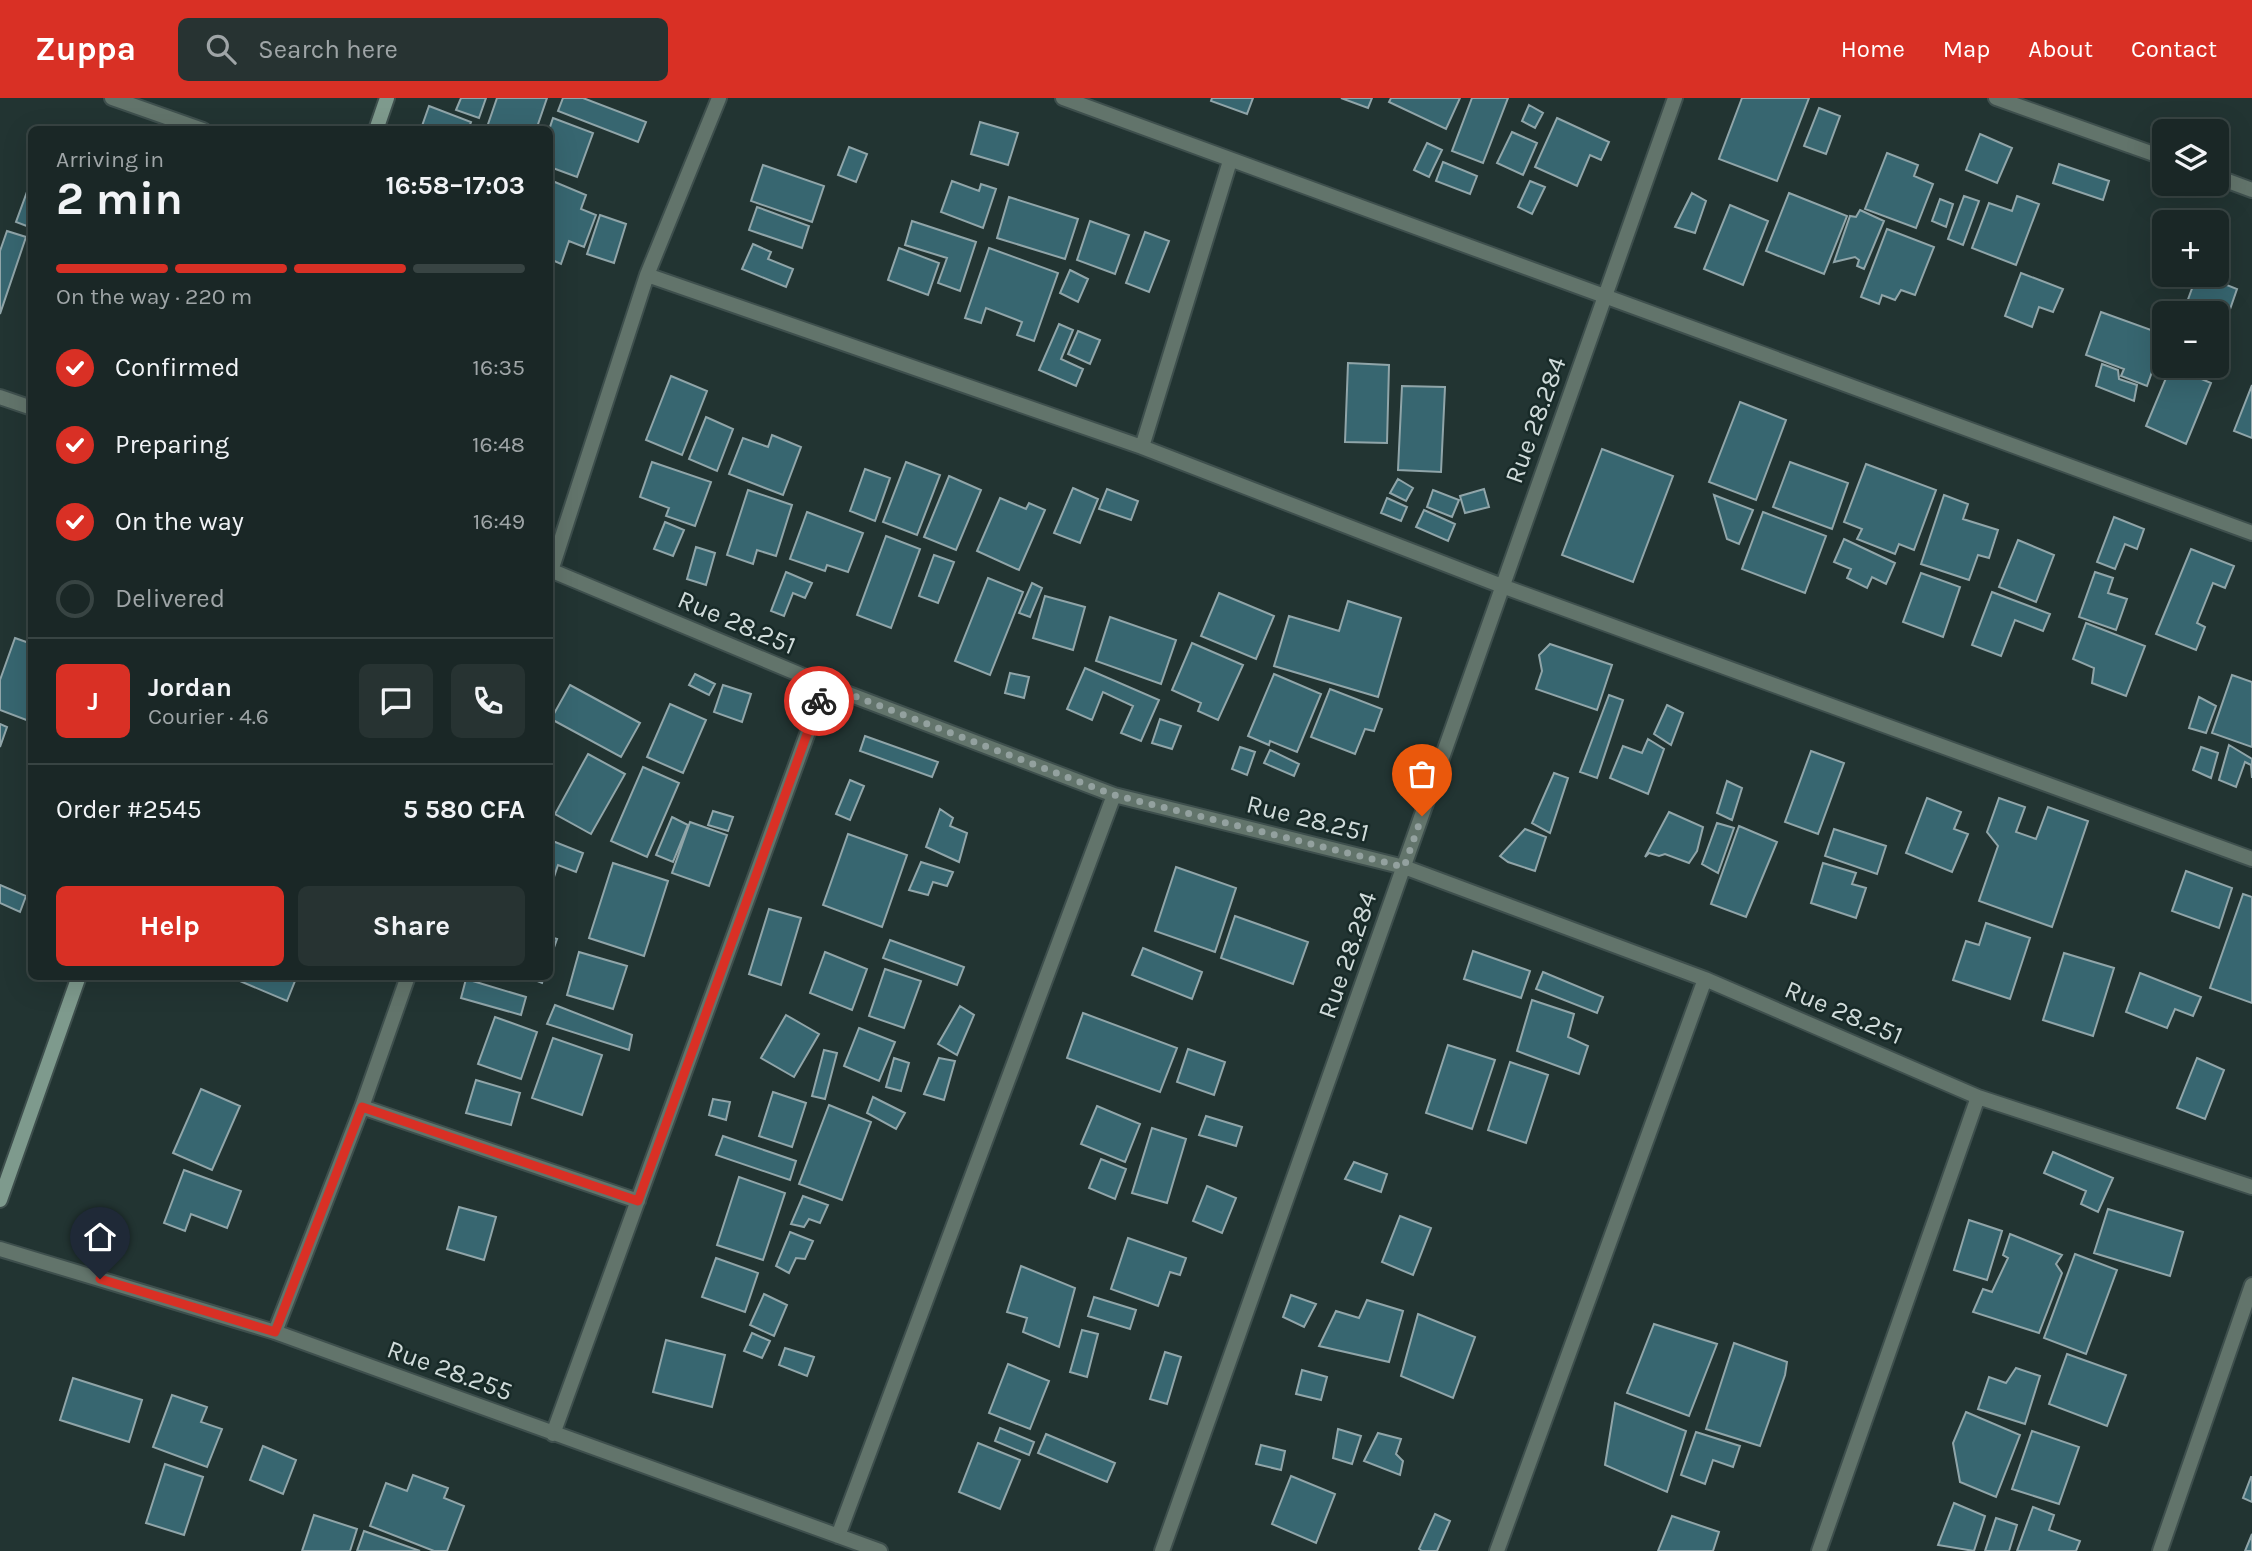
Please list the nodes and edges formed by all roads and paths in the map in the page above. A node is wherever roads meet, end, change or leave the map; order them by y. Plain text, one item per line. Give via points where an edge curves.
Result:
1 (112, 98) edge
2 (387, 98) edge
3 (719, 98) edge
4 (1063, 98) edge
5 (1675, 98) edge
6 (1996, 98) edge
7 (192, 126) edge
8 (377, 126) edge
9 (2152, 153) edge
10 (1230, 161) junction
11 (2229, 181) edge
12 (2252, 190) edge
13 (647, 275) junction
14 (1605, 296) junction
15 (0, 397) edge
16 (28, 407) edge
17 (1142, 447) junction
18 (2252, 533) edge
19 (553, 562) edge
20 (553, 572) edge
21 (1502, 586) junction
22 (825, 685) junction
23 (1114, 795) junction
24 (2252, 859) edge
25 (1404, 867) junction
26 (1705, 979) junction
27 (78, 980) edge
28 (407, 980) edge
29 (1979, 1097) junction
30 (362, 1107) junction
31 (2252, 1187) edge
32 (0, 1200) edge
33 (638, 1201) junction
34 (0, 1249) edge
35 (2252, 1285) edge
36 (275, 1332) junction
37 (553, 1434) junction
38 (838, 1536) junction
39 (880, 1551) edge
40 (1162, 1551) edge
41 (1497, 1551) edge
42 (1819, 1551) edge
43 (2160, 1551) edge

1 - 7 street
2 - 8 street
3 - 13 street
4 - 10 street
5 - 14 street, Rue 28.284
6 - 9 street
10 - 14 street
10 - 17 street
11 - 12 street
13 - 17 street
13 - 19 street
14 - 18 street
14 - 21 street, Rue 28.284
15 - 16 street
17 - 21 street
20 - 22 street, Rue 28.251
21 - 24 street
21 - 25 street, Rue 28.284
22 - 23 street, Rue 28.251
22 - 33 street
23 - 25 street, Rue 28.251
23 - 38 street
25 - 26 street, Rue 28.251
25 - 40 street, Rue 28.284
26 - 29 street, Rue 28.251
26 - 41 street
27 - 32 street
28 - 30 street
29 - 31 street, Rue 28.251
29 - 42 street
30 - 33 street
30 - 36 street
33 - 37 street
34 - 36 street, Rue 28.255
35 - 43 street
36 - 37 street, Rue 28.255
37 - 38 street, Rue 28.255
38 - 39 street, Rue 28.255

